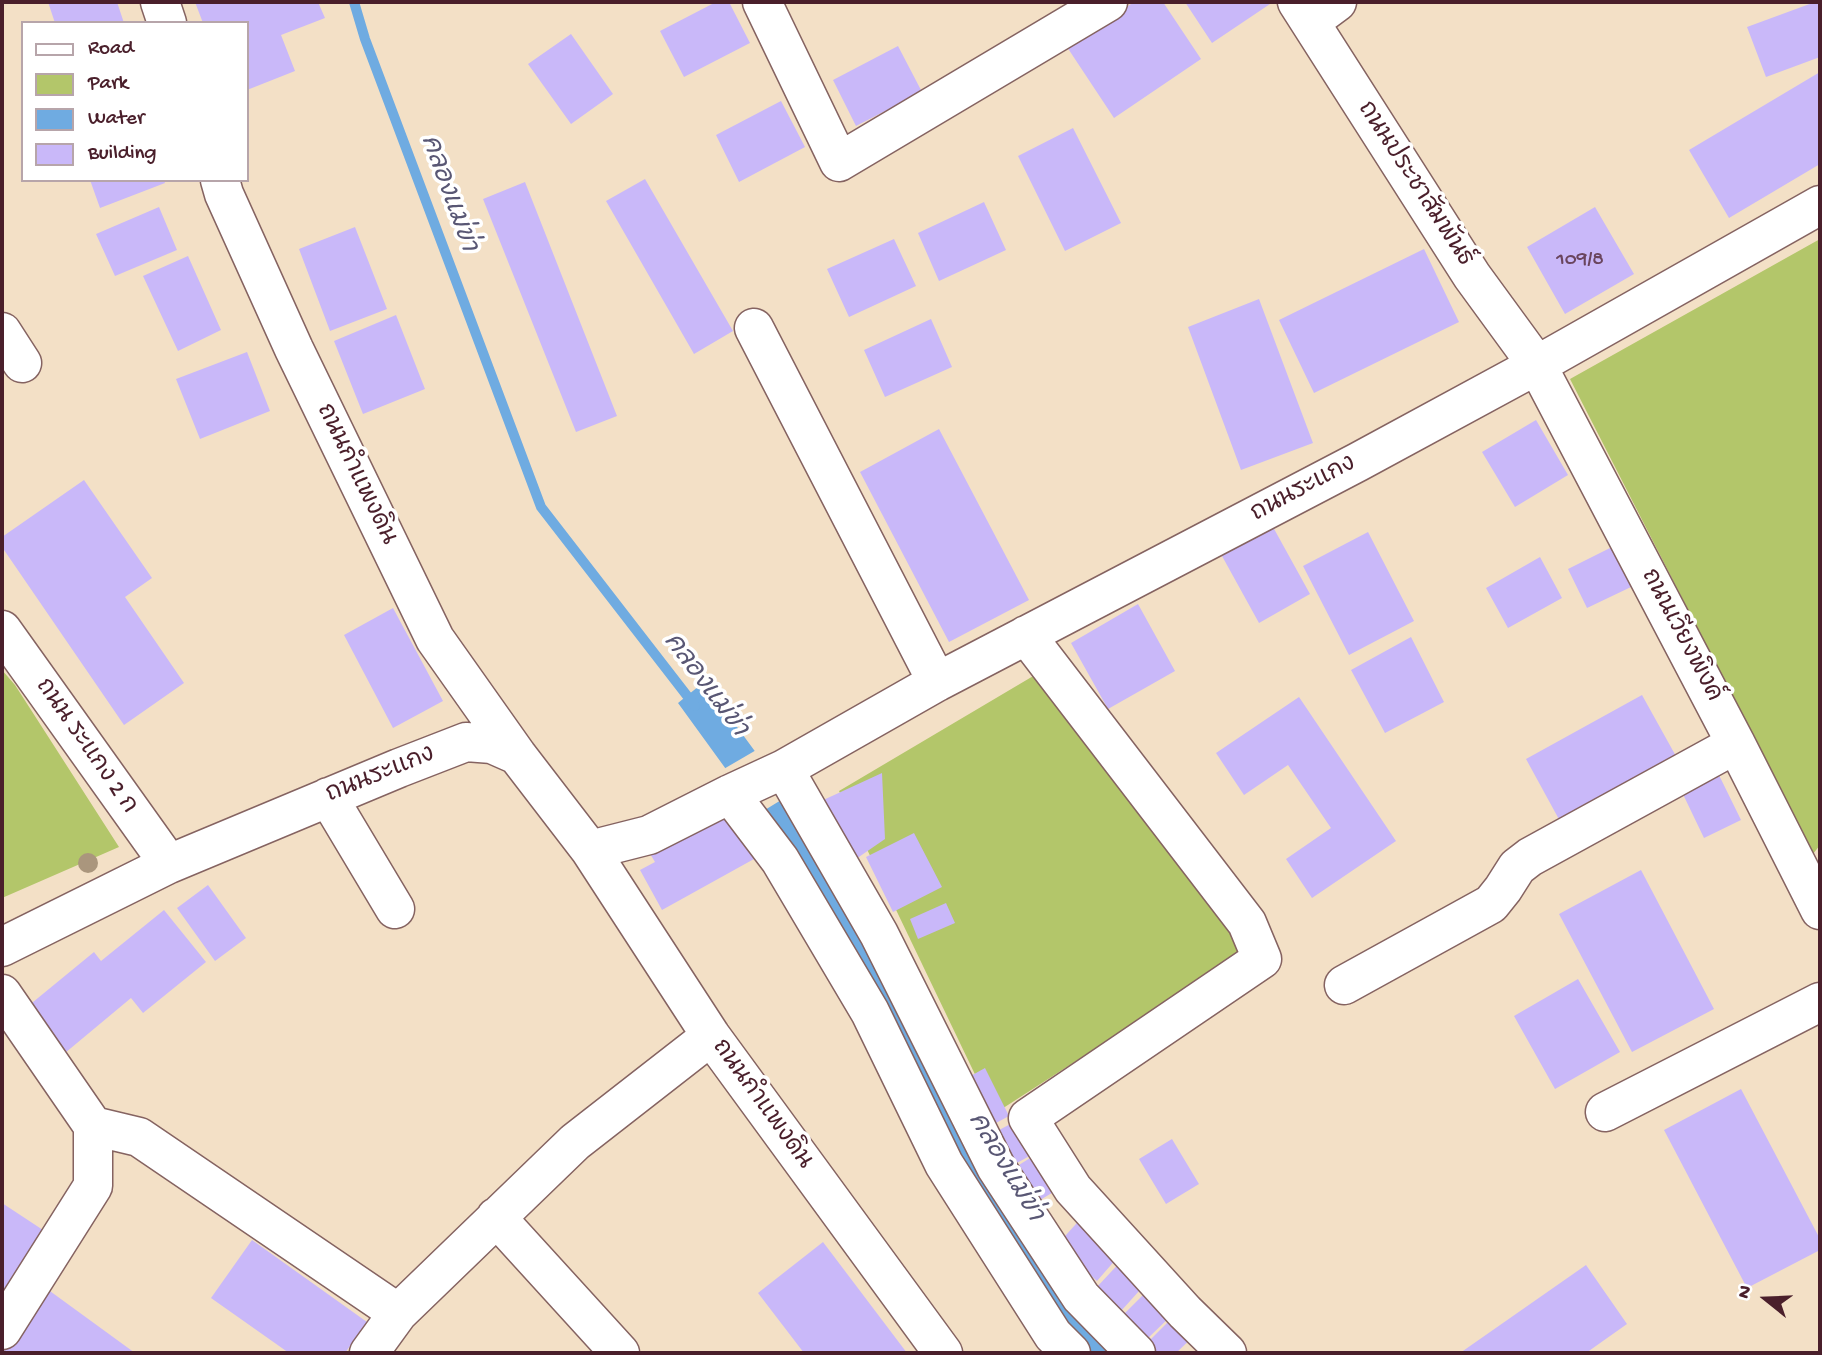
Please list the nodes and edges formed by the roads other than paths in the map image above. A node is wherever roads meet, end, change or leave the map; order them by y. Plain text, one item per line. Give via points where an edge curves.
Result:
1 (160, 2) edge
2 (762, 2) edge
3 (1108, 2) edge
4 (1315, 9) edge
5 (166, 21) edge
6 (221, 182) edge
7 (1820, 205) edge
8 (754, 328) dead end
9 (1536, 365) junction
10 (2, 630) edge
11 (1026, 635) junction
12 (937, 681) junction
13 (1736, 744) junction
14 (517, 755) junction
15 (788, 776) junction
16 (328, 797) junction
17 (737, 802) junction
18 (590, 850) junction
19 (169, 864) junction
20 (395, 909) dead end
21 (1820, 910) edge
22 (2, 947) edge
23 (1344, 985) dead end
24 (2, 994) edge
25 (1820, 1002) edge
26 (711, 1036) junction
27 (1605, 1112) dead end
28 (93, 1126) junction
29 (496, 1217) junction
30 (398, 1313) junction
31 (2, 1330) edge
32 (369, 1353) edge
33 (620, 1353) edge
34 (943, 1353) edge
35 (1071, 1353) edge
36 (1136, 1353) edge
37 (1227, 1353) edge

1 - 5 street
2 - 3 street via 839,162
4 - 9 street, ถนนประชาสัมพันธ์ via 1472,276
6 - 14 street, ถนนกำแพงดิน via 294,349 435,639
7 - 9 street, ถนนระแกง
8 - 12 street
9 - 11 street, ถนนระแกง
9 - 13 street, ถนนเวียงพิงค์
10 - 19 street, ถนน ระแกง 2 ก
11 - 12 street, ถนนระแกง
11 - 37 street via 1247,923 1262,959 1028,1118 1073,1189
12 - 15 street, ถนนระแกง
13 - 21 street, ถนนเวียงพิงค์
13 - 23 street via 1530,856 1491,904
14 - 16 street, ถนนระแกง via 492,744 466,742
14 - 18 street
15 - 17 street, ถนนระแกง
15 - 36 street via 880,934 996,1167 1081,1297
16 - 19 street, ถนนระแกง
16 - 20 street
17 - 18 street via 649,835
17 - 35 street via 780,859 870,1012 944,1164 1053,1335
18 - 26 street, ถนนกำแพงดิน
19 - 22 street, ถนนระแกง
24 - 28 street
25 - 27 street
26 - 29 street via 575,1142
26 - 34 street, ถนนกำแพงดิน
28 - 30 street via 139,1137
28 - 31 street via 93,1186
29 - 30 street
29 - 33 street
30 - 32 street

